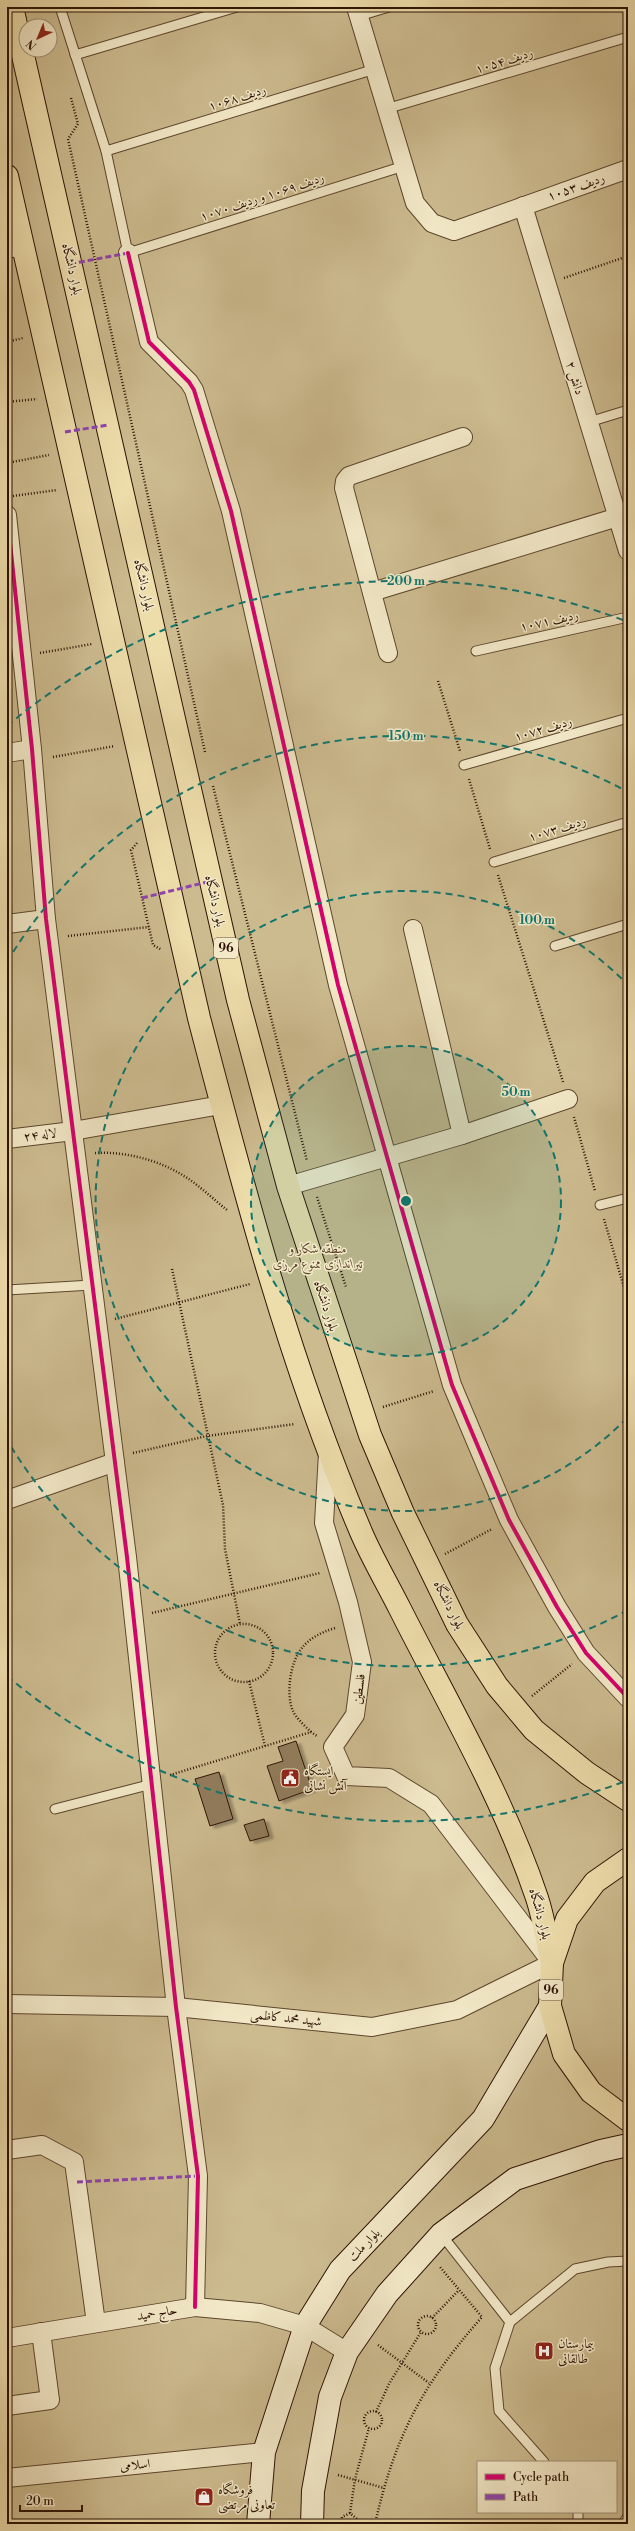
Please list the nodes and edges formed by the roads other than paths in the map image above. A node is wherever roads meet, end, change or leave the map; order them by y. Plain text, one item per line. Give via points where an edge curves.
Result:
1 (12, 7) edge
2 (60, 7) edge
3 (237, 7) edge
4 (389, 7) edge
5 (358, 12) edge
6 (628, 37) edge
7 (75, 55) junction
8 (375, 69) junction
9 (386, 109) junction
10 (106, 151) junction
11 (404, 166) junction
12 (628, 169) edge
13 (7, 176) edge
14 (523, 206) junction
15 (15, 247) edge
16 (128, 253) junction
17 (628, 410) edge
18 (589, 422) junction
19 (463, 437) dead end
20 (7, 515) edge
21 (623, 515) edge
22 (628, 551) edge
23 (372, 592) junction
24 (628, 617) edge
25 (476, 651) dead end
26 (388, 653) dead end
27 (15, 657) edge
28 (628, 718) edge
29 (7, 753) edge
30 (33, 755) junction
31 (464, 765) road end
32 (628, 822) edge
33 (494, 862) road end
34 (46, 919) junction
35 (7, 924) edge
36 (628, 924) edge
37 (413, 929) dead end
38 (555, 946) dead end
39 (568, 1099) road end
40 (222, 1105) junction
41 (72, 1131) junction
42 (462, 1135) junction
43 (7, 1139) edge
44 (388, 1157) junction
45 (288, 1186) junction
46 (628, 1198) edge
47 (600, 1206) dead end
48 (92, 1285) junction
49 (7, 1290) edge
50 (329, 1450) junction
51 (115, 1462) junction
52 (7, 1500) edge
53 (628, 1698) edge
54 (152, 1784) junction
55 (628, 1800) edge
56 (55, 1809) dead end
57 (628, 1859) edge
58 (552, 1963) junction
59 (7, 2004) edge
60 (550, 2006) junction
61 (176, 2007) junction
62 (628, 2120) edge
63 (628, 2145) edge
64 (7, 2150) edge
65 (441, 2234) junction
66 (628, 2261) edge
67 (195, 2307) junction
68 (510, 2322) junction
69 (96, 2323) junction
70 (305, 2326) junction
71 (41, 2332) junction
72 (7, 2338) edge
73 (347, 2352) junction
74 (7, 2406) edge
75 (264, 2452) junction
76 (543, 2461) edge
77 (7, 2478) edge
78 (578, 2513) edge
79 (628, 2516) edge
80 (258, 2524) edge
81 (312, 2524) edge
82 (578, 2524) edge
83 (623, 2524) edge

1 - 45 main road, بلوار دانشگاه / 96 via 238,1000
2 - 7 lane
3 - 7 lane
4 - 5 lane
5 - 8 street, ردیف ۱۰۵۳
6 - 9 lane, ردیف ۱۰۵۴
7 - 10 lane
8 - 9 street, ردیف ۱۰۵۳
8 - 10 lane, ردیف ۱۰۶۸
9 - 11 street, ردیف ۱۰۵۳
10 - 16 lane
11 - 14 street, ردیف ۱۰۵۳ via 415,202 432,223 454,231
11 - 16 lane, ردیف ۱۰۶۹ و ردیف ۱۰۷۰
12 - 14 street, ردیف ۱۰۵۳
13 - 15 main road, بلوار دانشگاه / 96
14 - 18 street, دانش ۲
15 - 40 main road, بلوار دانشگاه / 96 via 58,398 199,1018
16 - 44 street via 149,342 194,390 231,511 338,985
17 - 18 lane
18 - 21 street, دانش ۲
19 - 23 street via 349,476 345,481 344,488
20 - 27 street
21 - 22 street, دانش ۲
21 - 23 street
23 - 26 street
24 - 25 lane, ردیف ۱۰۷۱
27 - 30 street
28 - 31 lane, ردیف ۱۰۷۲
29 - 30 street
30 - 34 street
32 - 33 lane, ردیف ۱۰۷۳
34 - 35 street
34 - 41 street
36 - 38 lane
37 - 42 street
39 - 42 street
40 - 41 street, لاله ۲۴
40 - 50 main road, بلوار دانشگاه / 96 via 233,1153 271,1279
41 - 43 street, لاله ۲۴
41 - 48 street
42 - 44 street
44 - 45 street
44 - 53 street via 452,1385 509,1520 557,1607 586,1653
45 - 55 main road, بلوار دانشگاه / 96 via 370,1435 403,1513 457,1624 497,1686 534,1730 587,1773
46 - 47 lane
48 - 49 lane
48 - 51 street
50 - 58 main road, بلوار دانشگاه / 96 via 361,1534 484,1772 516,1843 538,1901
50 - 58 street, فلسطین via 324,1523 362,1662 355,1715 333,1747 346,1776 389,1778 431,1804
51 - 52 street
51 - 54 street
54 - 56 lane
54 - 61 street
57 - 58 main road, 96 via 595,1882 567,1919
58 - 60 main road, 96
58 - 61 street, شهید محمد کاظمی via 457,2010 372,2027
59 - 61 street, شهید محمد کاظمی
60 - 62 main road, 96 via 564,2054 591,2092
60 - 70 street, بلوار ملت via 483,2119 340,2270
61 - 67 street via 198,2176
63 - 65 street via 601,2151 515,2179
64 - 69 street via 42,2145 74,2162
65 - 68 lane
65 - 73 street via 387,2294
66 - 68 lane via 575,2269
67 - 69 street, حاج حمید
67 - 70 street, حاج حمید via 260,2313
68 - 76 lane via 495,2368 499,2411
69 - 71 street, حاج حمید
70 - 73 street, حاج حمید
70 - 75 street, بلوار ملت
71 - 72 street, حاج حمید
71 - 74 street via 50,2400
73 - 81 street via 330,2397 313,2492
75 - 77 street, اسلامی
75 - 80 street, بلوار ملت
78 - 82 lane
79 - 83 lane

